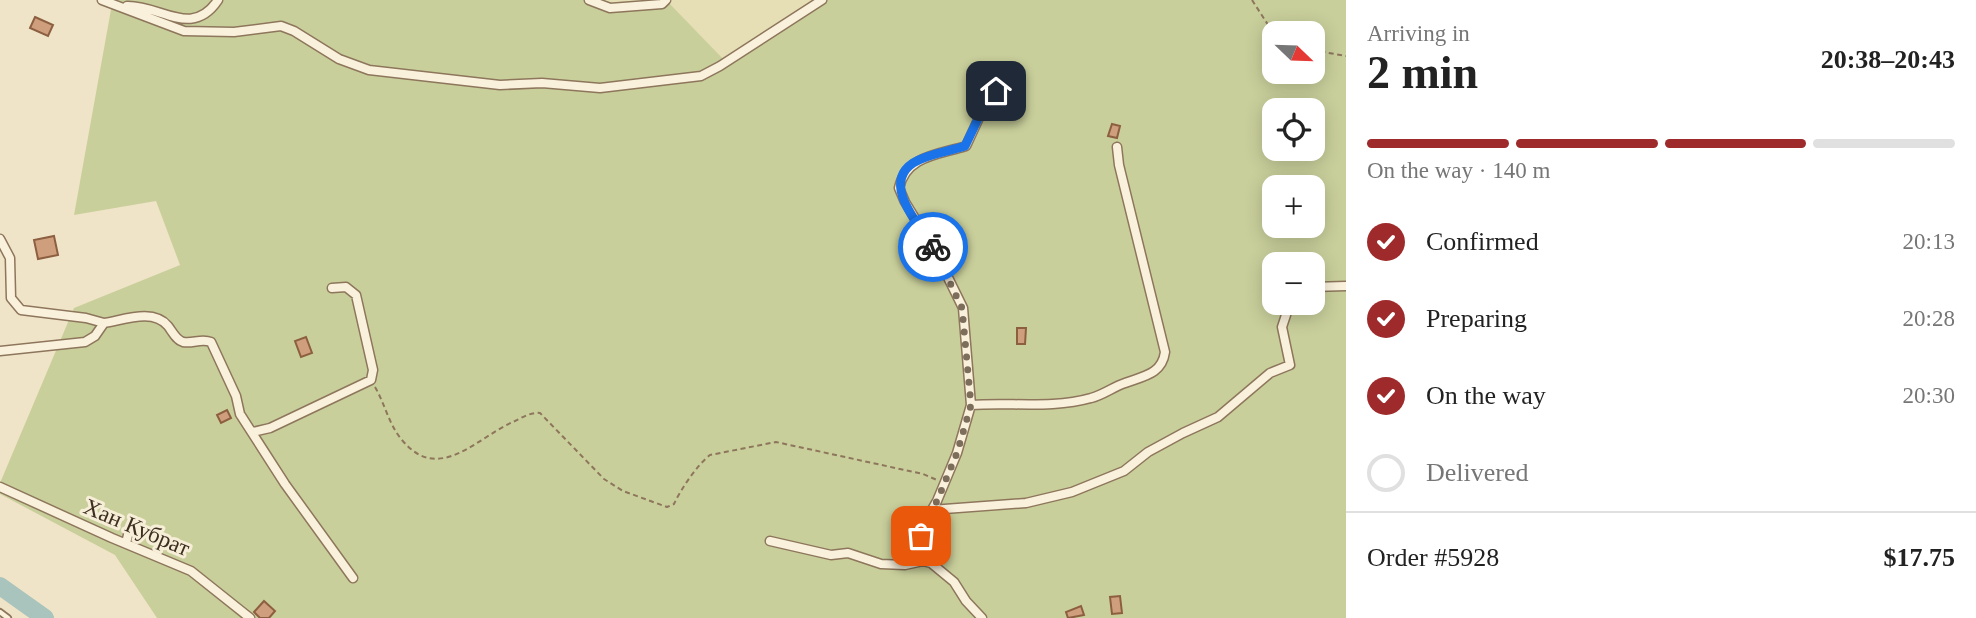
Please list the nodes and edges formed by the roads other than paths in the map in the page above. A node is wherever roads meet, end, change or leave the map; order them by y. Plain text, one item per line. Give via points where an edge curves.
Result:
1 (102, 0) edge
2 (218, 0) edge
3 (589, 0) edge
4 (666, 0) edge
5 (822, 0) edge
6 (121, 6) junction
7 (1014, 95) dead end
8 (1117, 147) dead end
9 (0, 239) edge
10 (1346, 286) edge
11 (1325, 287) edge
12 (332, 288) dead end
13 (1286, 315) edge
14 (103, 323) junction
15 (0, 351) edge
16 (971, 405) junction
17 (253, 432) junction
18 (0, 487) edge
19 (931, 510) junction
20 (129, 530) dead end
21 (770, 541) dead end
22 (126, 543) junction
23 (923, 561) junction
24 (353, 578) dead end
25 (0, 612) edge
26 (8, 618) edge
27 (250, 618) edge
28 (982, 618) edge

1 - 6 street
2 - 6 street via 209,11 182,20 140,5
3 - 4 street via 610,8
5 - 6 street via 701,76 600,88 499,85 369,70 339,59 281,26 234,32 184,31
7 - 16 street via 990,94 965,146 915,162 905,171 899,188 962,308
8 - 16 street via 1165,352 1161,365 1147,376 1088,399
9 - 14 street via 10,258 11,298 21,310
10 - 11 street
12 - 17 street via 346,287 356,295 373,370 371,380
13 - 19 street via 1282,327 1290,365 1270,373 1218,417 1160,446 1124,471 1072,492 1026,503
14 - 15 street via 85,342
14 - 17 street via 152,316 166,323 179,341 211,342 240,414
16 - 19 street via 964,434
17 - 24 street
18 - 22 street, Хан Кубрат
19 - 23 street via 921,536
20 - 22 street
21 - 23 street via 831,555 848,553 881,564
22 - 27 street, Хан Кубрат via 191,570
23 - 28 street via 954,582
25 - 26 lane

